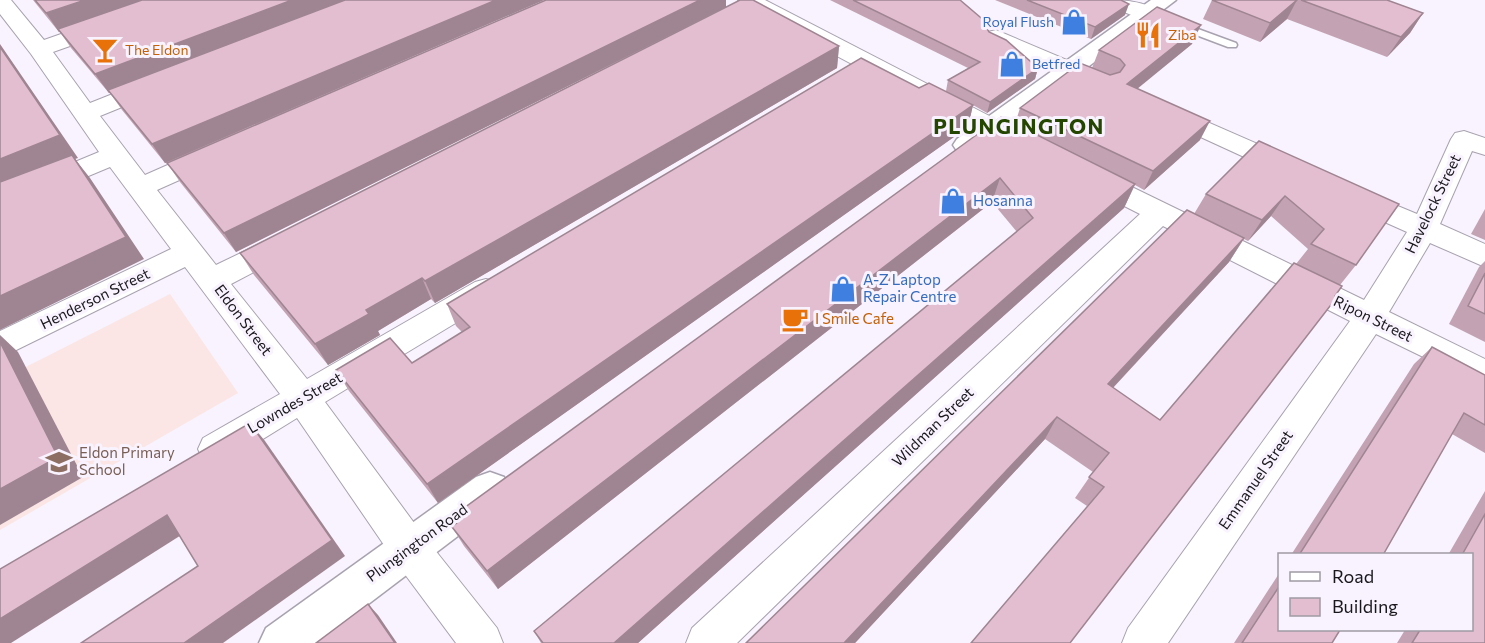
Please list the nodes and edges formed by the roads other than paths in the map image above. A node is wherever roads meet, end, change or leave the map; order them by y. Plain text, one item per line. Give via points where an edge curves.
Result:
1 (178, 0) edge
2 (1114, 0) edge
3 (2, 5) edge
4 (745, 6) edge
5 (1159, 13) edge
6 (996, 37) edge
7 (1232, 45) dead end
8 (39, 49) junction
9 (1070, 70) junction
10 (174, 79) edge
11 (1103, 84) edge
12 (1153, 107) edge
13 (84, 114) junction
14 (990, 128) junction
15 (238, 144) edge
16 (1485, 147) edge
17 (115, 155) junction
18 (942, 163) edge
19 (140, 187) junction
20 (0, 204) edge
21 (1160, 212) junction
22 (1424, 229) junction
23 (308, 231) edge
24 (190, 252) junction
25 (1485, 256) edge
26 (508, 277) edge
27 (213, 280) junction
28 (1370, 317) junction
29 (0, 345) edge
30 (1485, 374) edge
31 (303, 399) junction
32 (192, 463) edge
33 (515, 471) edge
34 (409, 548) junction
35 (281, 643) edge
36 (482, 643) edge
37 (707, 643) edge
38 (1143, 643) edge

1 - 8 street
2 - 5 street
3 - 8 street, Eldon Street
4 - 14 street, Ripon Street via 856,69
5 - 7 lane
5 - 9 street
6 - 9 street
8 - 13 street, Eldon Street
9 - 11 street
9 - 14 street
10 - 13 street
12 - 22 street
13 - 17 street, Eldon Street
14 - 18 street
14 - 21 street, Ripon Street
15 - 19 street
16 - 22 street, Havelock Street via 1464,139
17 - 19 street, Eldon Street
17 - 20 street
19 - 24 street, Eldon Street
21 - 28 street, Ripon Street
21 - 37 street, Wildman Street
22 - 25 street
22 - 28 street, Havelock Street
23 - 27 street
24 - 27 street, Eldon Street
24 - 29 street, Henderson Street
26 - 31 street, Lowndes Street
27 - 31 street, Eldon Street
28 - 30 street, Ripon Street
28 - 38 street, Emmanuel Street
31 - 32 street, Lowndes Street
31 - 34 street, Eldon Street
33 - 34 street, Plungington Road
34 - 35 street, Plungington Road
34 - 36 street, Eldon Street

